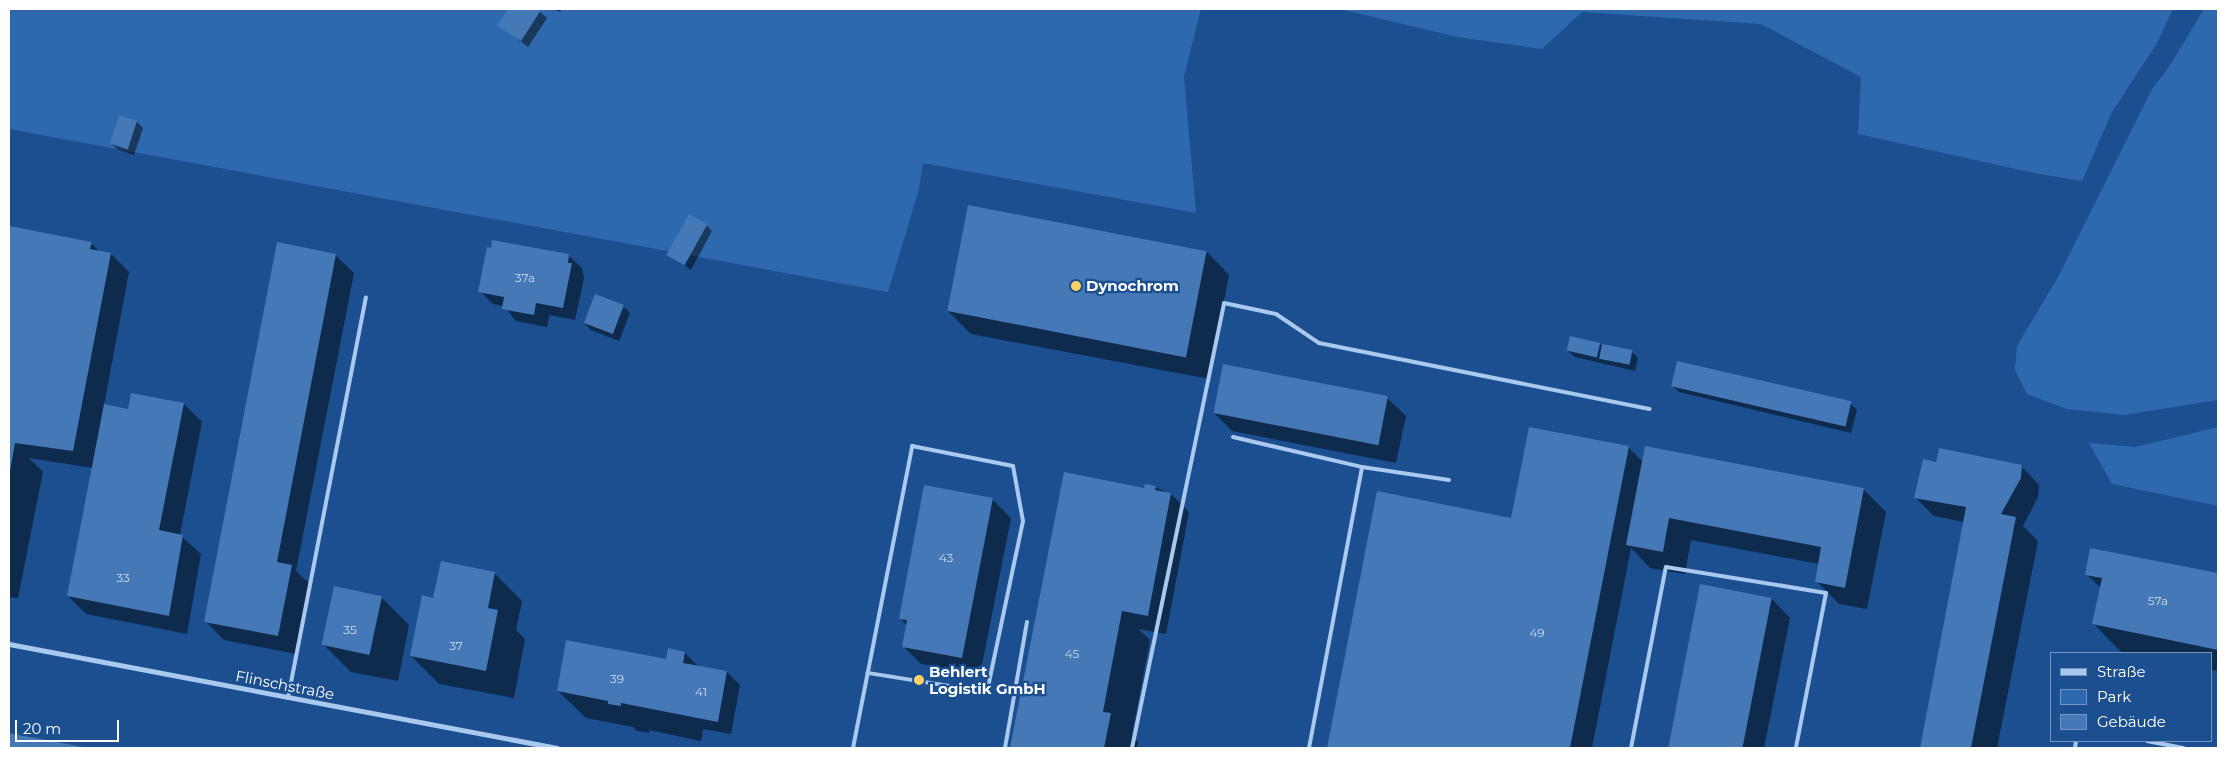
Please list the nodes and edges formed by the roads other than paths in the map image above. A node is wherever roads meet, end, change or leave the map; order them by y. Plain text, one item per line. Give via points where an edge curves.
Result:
1 (366, 298) dead end
2 (1649, 409) dead end
3 (1233, 436) dead end
4 (1362, 467) junction
5 (1449, 480) dead end
6 (1027, 622) dead end
7 (9, 644) edge
8 (868, 673) junction
9 (288, 698) junction
10 (2152, 742) edge
11 (557, 748) edge
12 (853, 748) edge
13 (1005, 748) edge
14 (1132, 748) edge
15 (1309, 748) edge
16 (1631, 748) edge
17 (1796, 748) edge
18 (2183, 748) edge

1 - 9 lane
2 - 14 lane via 1319,342 1276,314 1224,303
3 - 4 lane
4 - 5 lane
4 - 15 lane
6 - 13 lane
7 - 9 street, Flinschstraße
8 - 8 lane via 912,446 1013,466 1023,521 987,692
8 - 12 lane
9 - 11 street, Flinschstraße
10 - 18 lane
16 - 17 lane via 1666,567 1826,593

